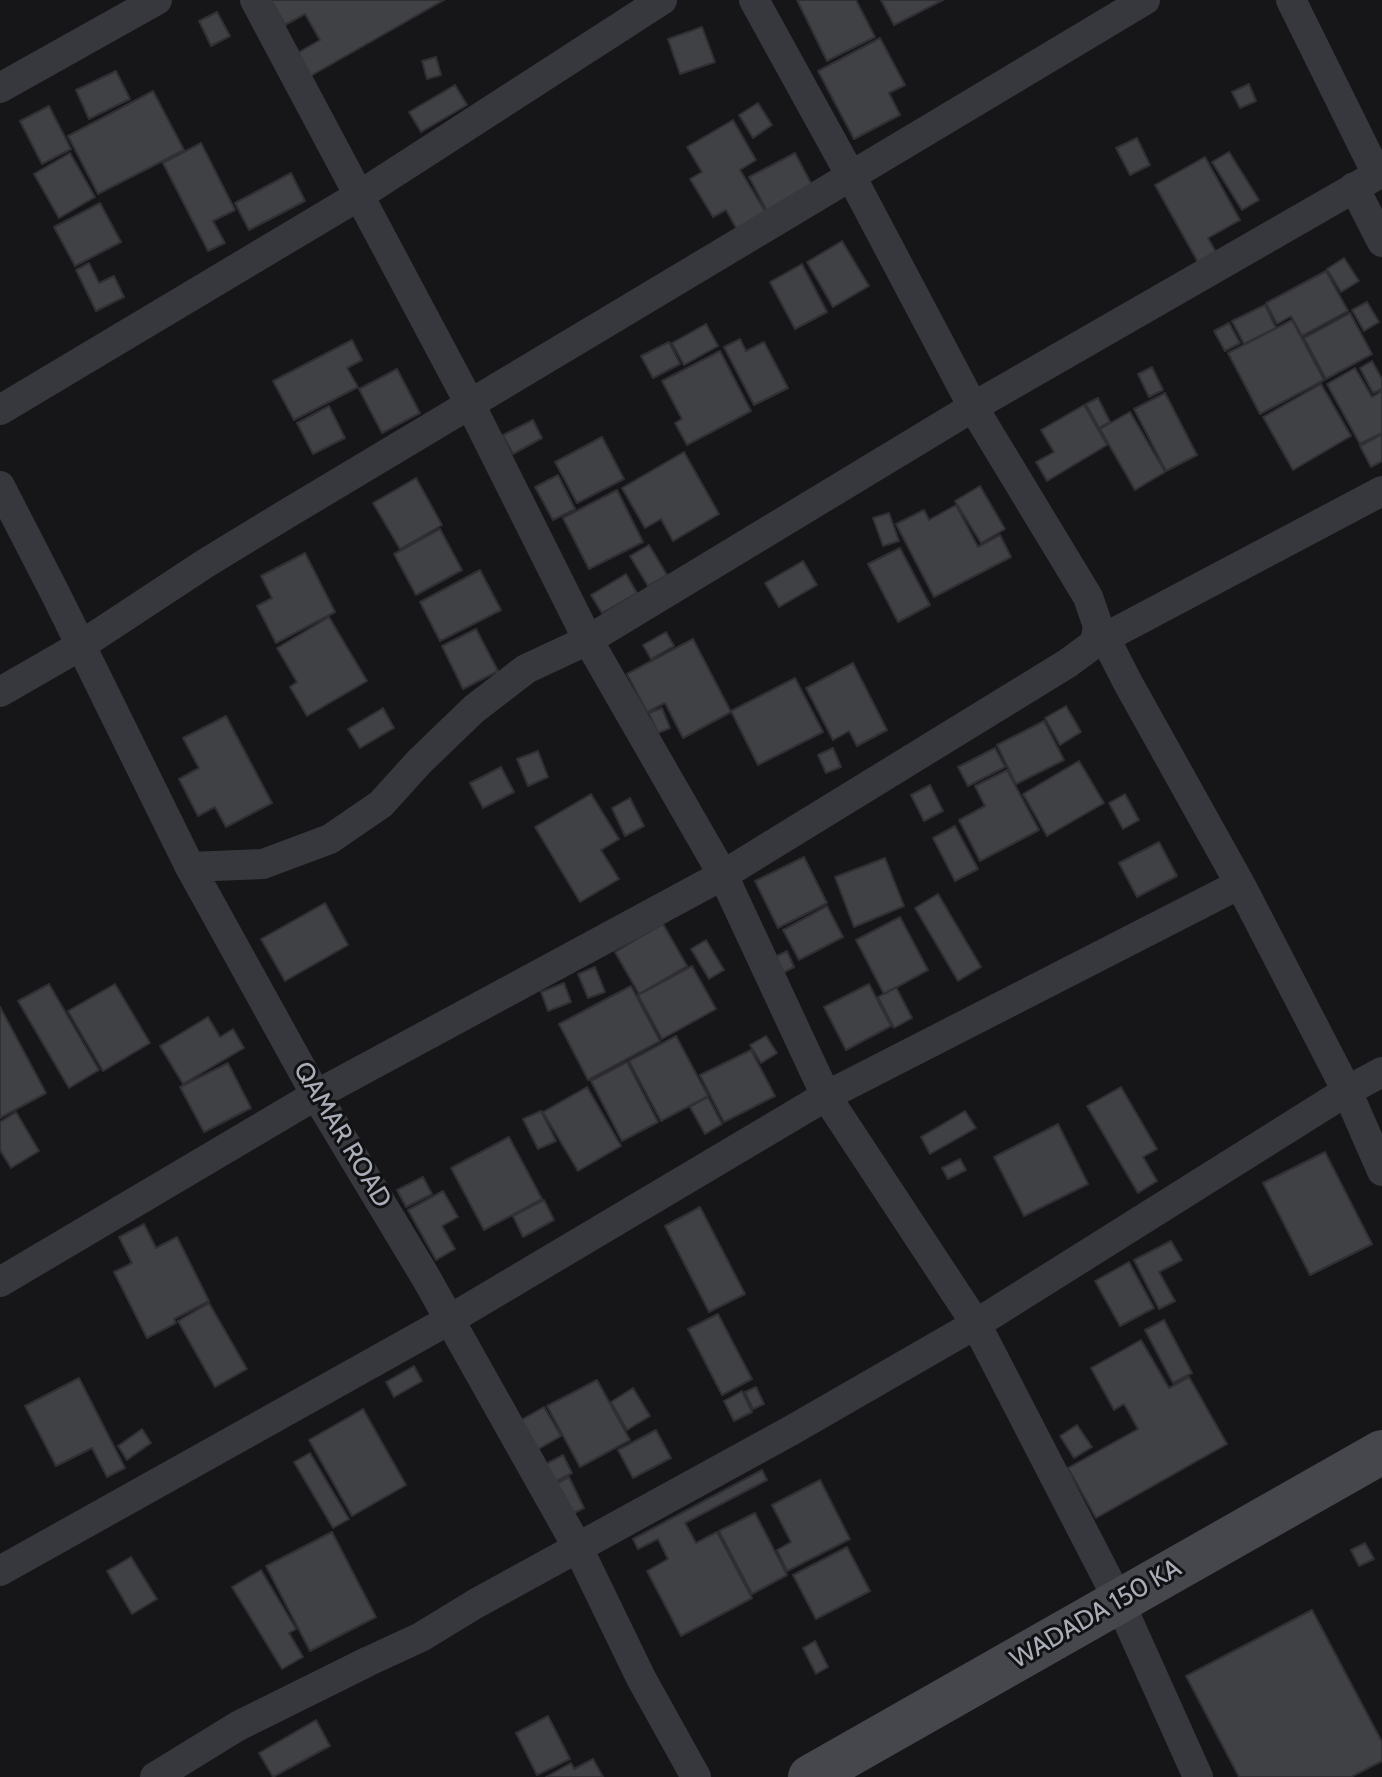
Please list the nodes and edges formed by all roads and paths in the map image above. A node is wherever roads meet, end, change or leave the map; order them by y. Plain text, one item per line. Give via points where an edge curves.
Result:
1 (157, 0) edge
2 (255, 0) edge
3 (662, 0) edge
4 (754, 0) edge
5 (1145, 0) edge
6 (1291, 0) edge
7 (0, 88) edge
8 (851, 176) junction
9 (1371, 178) edge
10 (360, 195) junction
11 (1382, 242) edge
12 (470, 404) junction
13 (973, 407) junction
14 (0, 410) edge
15 (0, 486) edge
16 (1382, 491) edge
17 (588, 640) junction
18 (1100, 640) junction
19 (80, 646) junction
20 (0, 692) edge
21 (190, 867) junction
22 (723, 875) junction
23 (1240, 884) junction
24 (1382, 1072) edge
25 (1347, 1091) junction
26 (316, 1095) junction
27 (826, 1096) junction
28 (1382, 1171) edge
29 (0, 1282) edge
30 (449, 1320) junction
31 (976, 1324) junction
32 (1382, 1452) edge
33 (578, 1548) junction
34 (0, 1571) edge
35 (1119, 1601) junction
36 (155, 1777) edge
37 (696, 1777) edge
38 (810, 1777) edge
39 (1198, 1777) edge

1 - 7 street
2 - 10 street
3 - 10 street
4 - 8 street
5 - 8 street
6 - 9 street
8 - 12 street
8 - 13 street
9 - 11 street
9 - 13 street
10 - 12 street
10 - 14 street
12 - 17 street
12 - 19 street via 206,563
13 - 17 street
13 - 18 street via 1088,597
15 - 19 street, QAMAR ROAD
16 - 18 street
17 - 21 street via 526,669 474,709 381,804 330,839 263,864
17 - 22 street
18 - 22 street
18 - 23 street
19 - 20 street
19 - 21 street, QAMAR ROAD
21 - 26 street, QAMAR ROAD
22 - 26 street
22 - 27 street
23 - 25 street
23 - 27 street
24 - 25 street
25 - 28 street
25 - 31 street
26 - 29 street
26 - 30 street, QAMAR ROAD
27 - 30 street
27 - 31 street
30 - 33 street, QAMAR ROAD
30 - 34 street
31 - 33 street
31 - 35 street
32 - 35 street, WADADA 150 KA
33 - 36 street via 421,1637 238,1726
33 - 37 street, QAMAR ROAD
35 - 38 street, WADADA 150 KA
35 - 39 street

